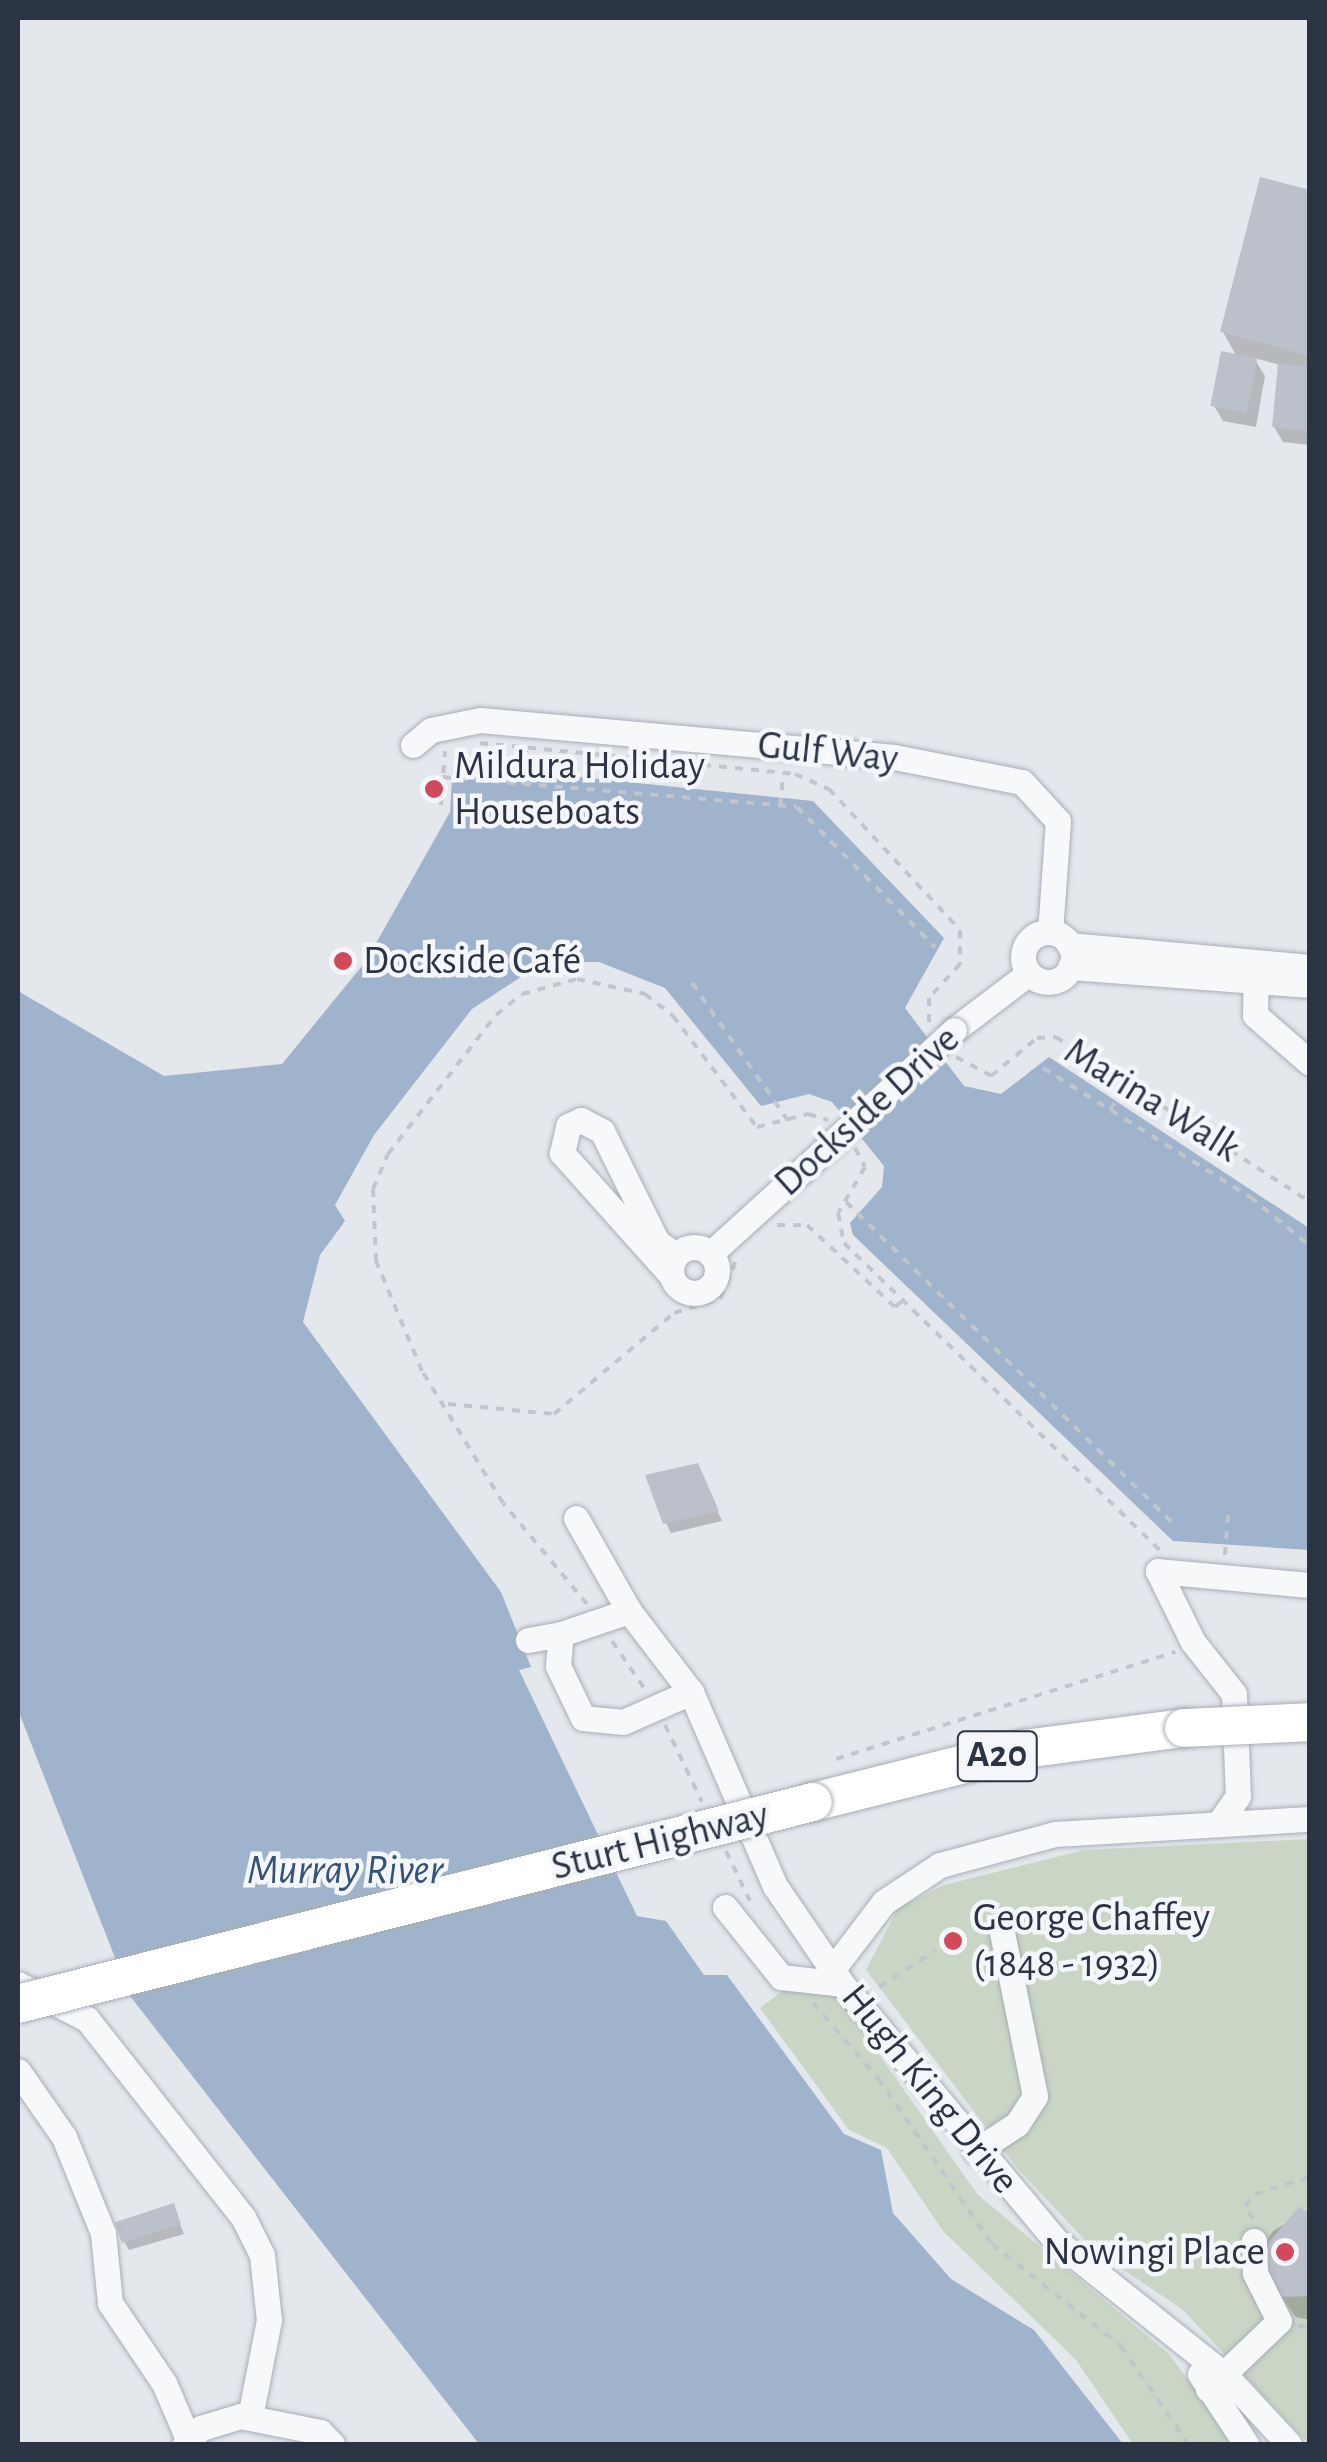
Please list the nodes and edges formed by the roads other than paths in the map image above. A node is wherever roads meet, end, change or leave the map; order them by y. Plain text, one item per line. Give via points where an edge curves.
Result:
1 (420, 746) road end
2 (1063, 948) junction
3 (1310, 967) edge
4 (1255, 971) junction
5 (1029, 973) junction
6 (1310, 985) edge
7 (1310, 1063) edge
8 (710, 1254) junction
9 (674, 1265) junction
10 (576, 1518) dead end
11 (1310, 1584) edge
12 (629, 1611) junction
13 (562, 1634) junction
14 (528, 1640) dead end
15 (691, 1692) junction
16 (1310, 1722) edge
17 (1310, 1819) edge
18 (1220, 1822) junction
19 (725, 1907) dead end
20 (1002, 1932) dead end
21 (837, 1977) junction
22 (18, 1984) edge
23 (18, 2004) edge
24 (18, 2070) edge
25 (976, 2150) junction
26 (1257, 2235) road end
27 (1217, 2382) junction
28 (250, 2417) junction
29 (187, 2443) edge
30 (332, 2444) edge
31 (1246, 2444) edge
32 (1289, 2444) edge

1 - 2 street, Gulf Way via 432,730 472,724 894,757 1022,782 1058,821
2 - 4 street
2 - 5 street via 1052,982
2 - 5 street via 1028,942
3 - 4 street
4 - 6 street
4 - 7 street via 1254,1015
5 - 8 street, Dockside Drive, bridge via 944,1034
8 - 9 street
8 - 9 street via 710,1287 687,1292
9 - 9 street via 562,1153 568,1126 581,1120 602,1131
10 - 12 street, Hugh King Drive
11 - 18 street via 1158,1570 1193,1642 1234,1694 1238,1796
12 - 13 street
12 - 15 street, Hugh King Drive
13 - 14 street
13 - 15 street via 558,1666 583,1718 623,1722
15 - 21 street, Hugh King Drive via 755,1846
16 - 23 highway, Sturt Highway / A20, bridge via 1184,1728 1024,1750
17 - 18 street
18 - 21 street via 1055,1834 940,1865 884,1902
19 - 21 street via 782,1977
20 - 25 street via 1036,2096 1018,2124
21 - 25 street, Hugh King Drive
22 - 28 street via 86,2019 243,2217 262,2255 270,2320
24 - 29 street via 64,2138 104,2232 110,2303 164,2384
25 - 27 street, Hugh King Drive via 1056,2240
26 - 27 street via 1256,2273 1279,2322
27 - 31 street, Hugh King Drive
27 - 32 street, Hugh King Drive
28 - 29 street via 201,2428
28 - 30 street via 320,2432

